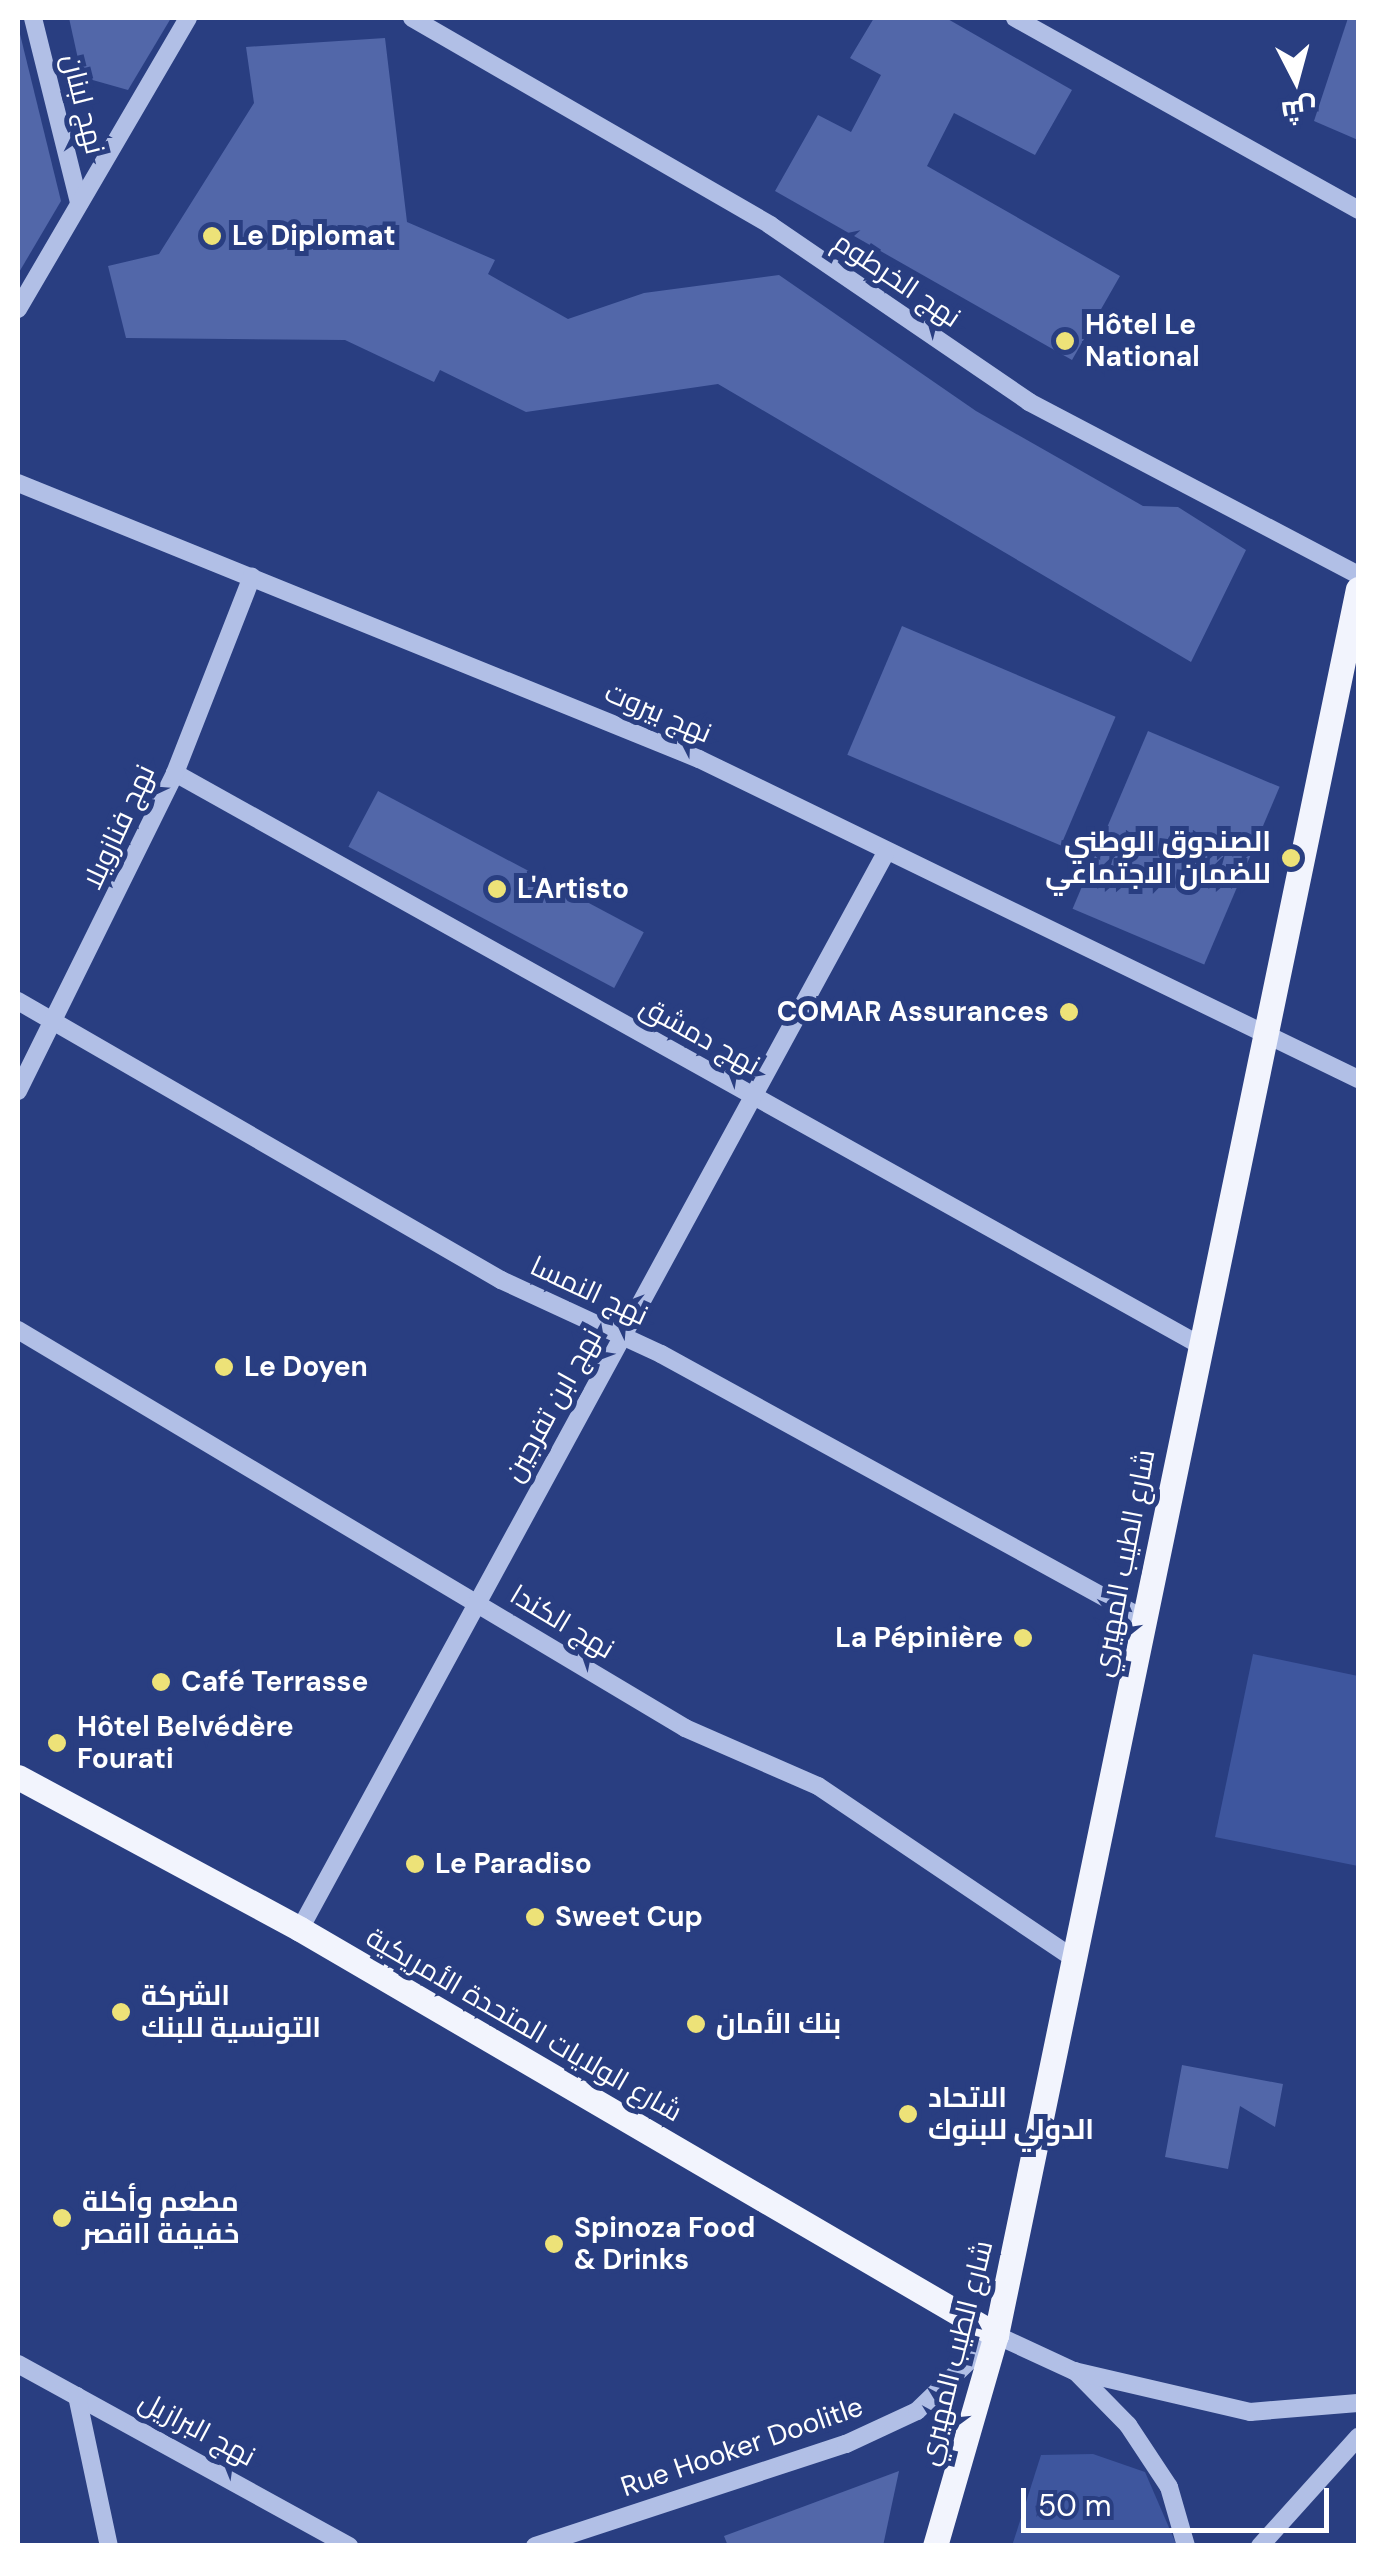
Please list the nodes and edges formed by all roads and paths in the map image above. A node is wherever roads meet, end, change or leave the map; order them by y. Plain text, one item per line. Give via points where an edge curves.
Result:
1 (34, 18) edge
2 (188, 18) edge
3 (412, 18) edge
4 (1014, 18) edge
5 (79, 203) junction
6 (1358, 210) edge
7 (18, 309) edge
8 (18, 483) edge
9 (1358, 575) edge
10 (252, 576) junction
11 (1358, 589) edge
12 (176, 773) junction
13 (884, 856) junction
14 (18, 1001) edge
15 (57, 1025) junction
16 (1262, 1028) junction
17 (1358, 1079) edge
18 (18, 1092) edge
19 (750, 1096) junction
20 (18, 1330) edge
21 (622, 1340) junction
22 (1198, 1344) junction
23 (475, 1602) junction
24 (1144, 1619) junction
25 (18, 1777) edge
26 (300, 1929) junction
27 (1076, 1960) junction
28 (996, 2335) junction
29 (18, 2364) edge
30 (1074, 2371) junction
31 (78, 2396) junction
32 (1358, 2403) edge
33 (1358, 2437) edge
34 (109, 2546) edge
35 (349, 2546) edge
36 (535, 2546) edge
37 (936, 2546) edge
38 (1186, 2546) edge
39 (1260, 2546) edge

1 - 5 street, نهج لبنان
2 - 5 street
3 - 9 street, نهج الخرطوم via 770,225 1029,402
4 - 6 street
5 - 7 street
8 - 10 street, نهج بيروت
10 - 12 street, نهج فنازويلا
10 - 13 street, نهج بيروت via 699,759
11 - 16 main road, شارع الطيب المهيري
12 - 15 street, نهج فنازويلا
12 - 19 street, نهج دمشق
13 - 16 street, نهج بيروت
13 - 19 street, نهج ابن تفرجين
14 - 15 street, نهج النمسا
15 - 18 street, نهج فنازويلا
15 - 21 street, نهج النمسا
16 - 17 street, نهج بيروت
16 - 22 main road, شارع الطيب المهيري
19 - 21 street, نهج ابن تفرجين
19 - 22 street, نهج دمشق
20 - 23 street, نهج الكندا
21 - 23 street, نهج ابن تفرجين
21 - 24 street, نهج النمسا
22 - 24 main road, شارع الطيب المهيري
23 - 26 street, نهج ابن تفرجين
23 - 27 street, نهج الكندا via 685,1728 818,1786
24 - 27 main road, شارع الطيب المهيري
25 - 26 main road, شارع الولايات المتحدة الأمريكية
26 - 28 main road, شارع الولايات المتحدة الأمريكية
27 - 28 main road, شارع الطيب المهيري
28 - 30 street
28 - 36 street, Rue Hooker Doolitle via 917,2411 846,2444
28 - 37 main road, شارع الطيب المهيري
29 - 31 street, نهج البرازيل
30 - 32 street via 1250,2412
30 - 38 street via 1128,2425 1170,2487
31 - 34 street
31 - 35 street, نهج البرازيل
33 - 39 street

